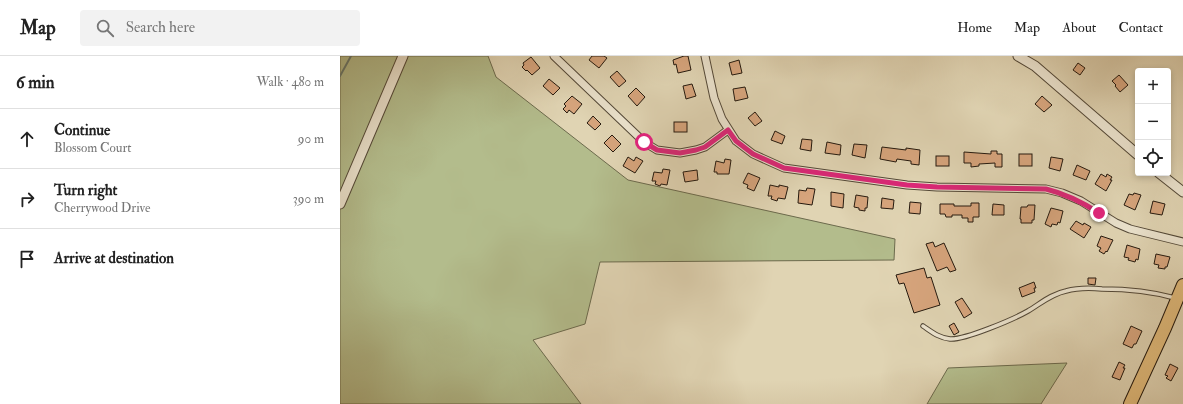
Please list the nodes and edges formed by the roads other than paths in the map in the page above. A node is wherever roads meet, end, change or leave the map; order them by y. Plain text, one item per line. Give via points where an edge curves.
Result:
1 (403, 56) edge
2 (554, 56) edge
3 (705, 56) edge
4 (1018, 56) edge
5 (728, 130) junction
6 (1135, 152) edge
7 (1163, 176) edge
8 (1183, 192) edge
9 (340, 204) edge
10 (1183, 242) edge
11 (1183, 285) edge
12 (1177, 299) junction
13 (923, 326) dead end
14 (1130, 404) edge

1 - 9 street
2 - 5 street via 644,142 657,150 680,153 696,150 705,147
3 - 5 street via 714,98
4 - 6 street via 1035,66
5 - 10 street via 736,141 753,154 784,168 907,185 1046,189 1081,201 1130,229
7 - 8 street
11 - 12 main road
12 - 13 lane via 1153,292 1091,288 1066,291 1044,300 1010,320 961,338 937,336
12 - 14 main road

